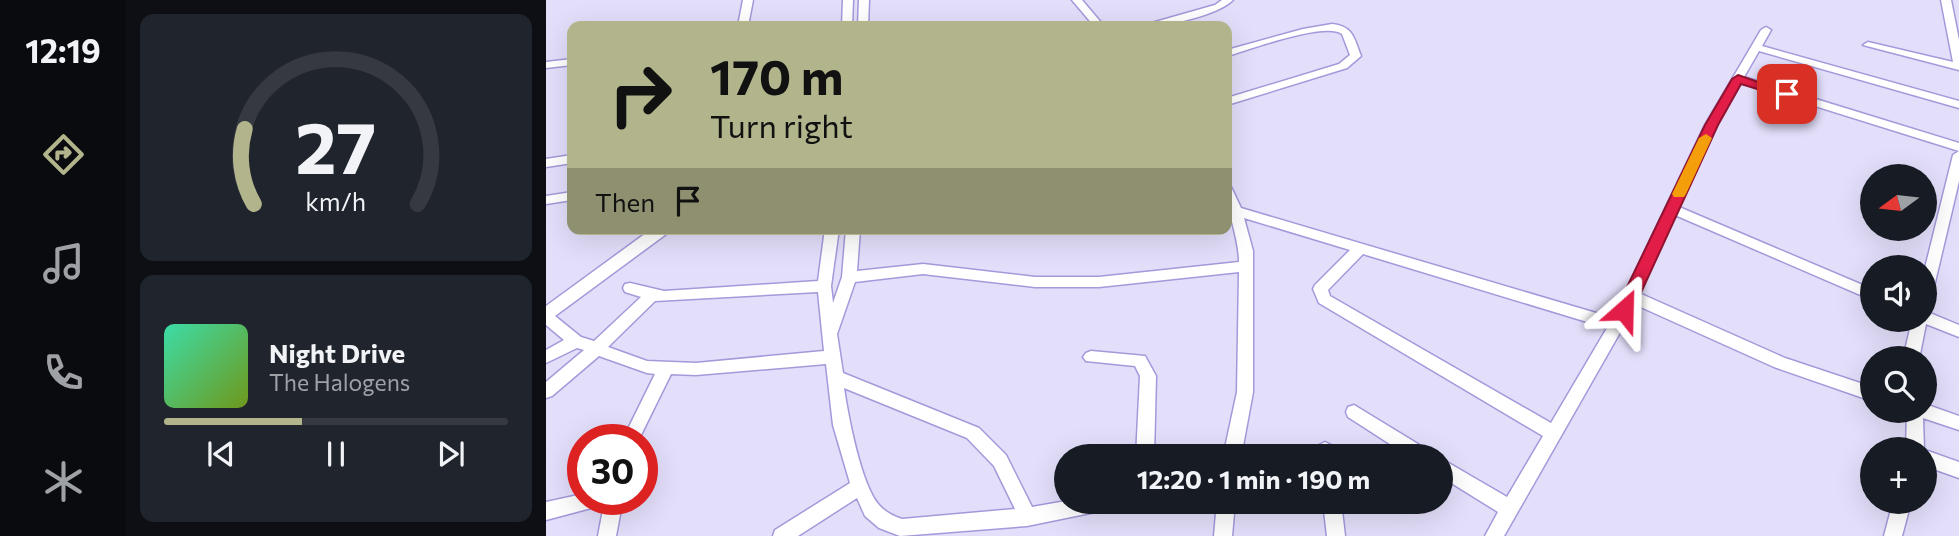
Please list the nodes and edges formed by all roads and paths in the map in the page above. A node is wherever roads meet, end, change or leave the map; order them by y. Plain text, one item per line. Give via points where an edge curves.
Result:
1 (748, 0) edge
2 (848, 0) edge
3 (864, 0) edge
4 (1077, 0) edge
5 (1228, 0) edge
6 (1945, 0) edge
7 (744, 21) edge
8 (847, 21) edge
9 (863, 21) edge
10 (1095, 21) edge
11 (1165, 21) edge
12 (1766, 30) dead end
13 (1868, 45) dead end
14 (1756, 47) junction
15 (1232, 52) edge
16 (567, 63) edge
17 (546, 65) edge
18 (1959, 66) edge
19 (1738, 79) junction
20 (1232, 101) edge
21 (1959, 105) edge
22 (1959, 147) edge
23 (1959, 155) edge
24 (567, 160) edge
25 (546, 163) edge
26 (567, 197) edge
27 (546, 200) edge
28 (1232, 202) edge
29 (1232, 207) edge
30 (1672, 209) junction
31 (655, 235) edge
32 (831, 235) edge
33 (852, 235) edge
34 (1360, 248) junction
35 (1935, 255) edge
36 (1246, 266) junction
37 (849, 277) junction
38 (824, 286) junction
39 (630, 288) dead end
40 (1860, 290) edge
41 (652, 295) junction
42 (1631, 296) junction
43 (546, 316) edge
44 (1937, 322) edge
45 (1618, 325) junction
46 (1959, 331) edge
47 (830, 335) junction
48 (576, 341) junction
49 (596, 349) junction
50 (546, 357) edge
51 (833, 357) junction
52 (1090, 357) dead end
53 (665, 370) junction
54 (835, 377) junction
55 (1860, 390) edge
56 (546, 391) edge
57 (1354, 412) dead end
58 (1937, 415) edge
59 (1959, 423) edge
60 (638, 424) edge
61 (1554, 433) junction
62 (1145, 444) edge
63 (1235, 444) edge
64 (1405, 444) edge
65 (1937, 462) edge
66 (1959, 470) edge
67 (1453, 474) edge
68 (860, 486) junction
69 (567, 506) edge
70 (1510, 509) junction
71 (546, 511) edge
72 (1054, 512) edge
73 (1225, 514) edge
74 (1333, 514) edge
75 (1899, 514) edge
76 (611, 515) edge
77 (1027, 517) junction
78 (899, 532) edge
79 (607, 536) edge
80 (782, 536) edge
81 (1223, 536) edge
82 (1336, 536) edge
83 (1494, 536) edge
84 (1893, 536) edge

1 - 7 street
2 - 8 street
3 - 9 street
4 - 10 street
5 - 11 street
6 - 18 street
12 - 14 street
13 - 18 street
14 - 19 street
14 - 21 street
15 - 20 street via 1337,27 1345,31 1356,56 1343,66
16 - 17 street
19 - 22 street
19 - 30 street
23 - 35 street
24 - 25 street
26 - 27 street
28 - 34 street
29 - 36 street
30 - 40 street
30 - 42 street
31 - 43 street
32 - 38 street
33 - 37 street
34 - 45 street
34 - 61 street via 1320,289 1324,299
36 - 37 street via 1098,282 1035,282 923,269
36 - 63 street via 1245,392
37 - 47 street
38 - 41 street
38 - 47 street
39 - 41 street
41 - 49 street
42 - 45 street
42 - 55 street via 1780,363
43 - 48 street
44 - 46 street
45 - 61 street
47 - 51 street
48 - 49 street
48 - 50 street
49 - 53 street
49 - 56 street
51 - 53 street
51 - 54 street
52 - 62 street via 1132,358 1145,367
53 - 60 street
54 - 68 street via 841,425
54 - 77 street via 973,433 992,448 1007,470
57 - 64 street
58 - 59 street
61 - 70 street
65 - 66 street
67 - 70 street
68 - 78 street via 871,510
68 - 80 street
69 - 71 street
70 - 83 street
72 - 77 street
73 - 81 street
74 - 82 street
75 - 84 street
76 - 79 street
77 - 78 street

